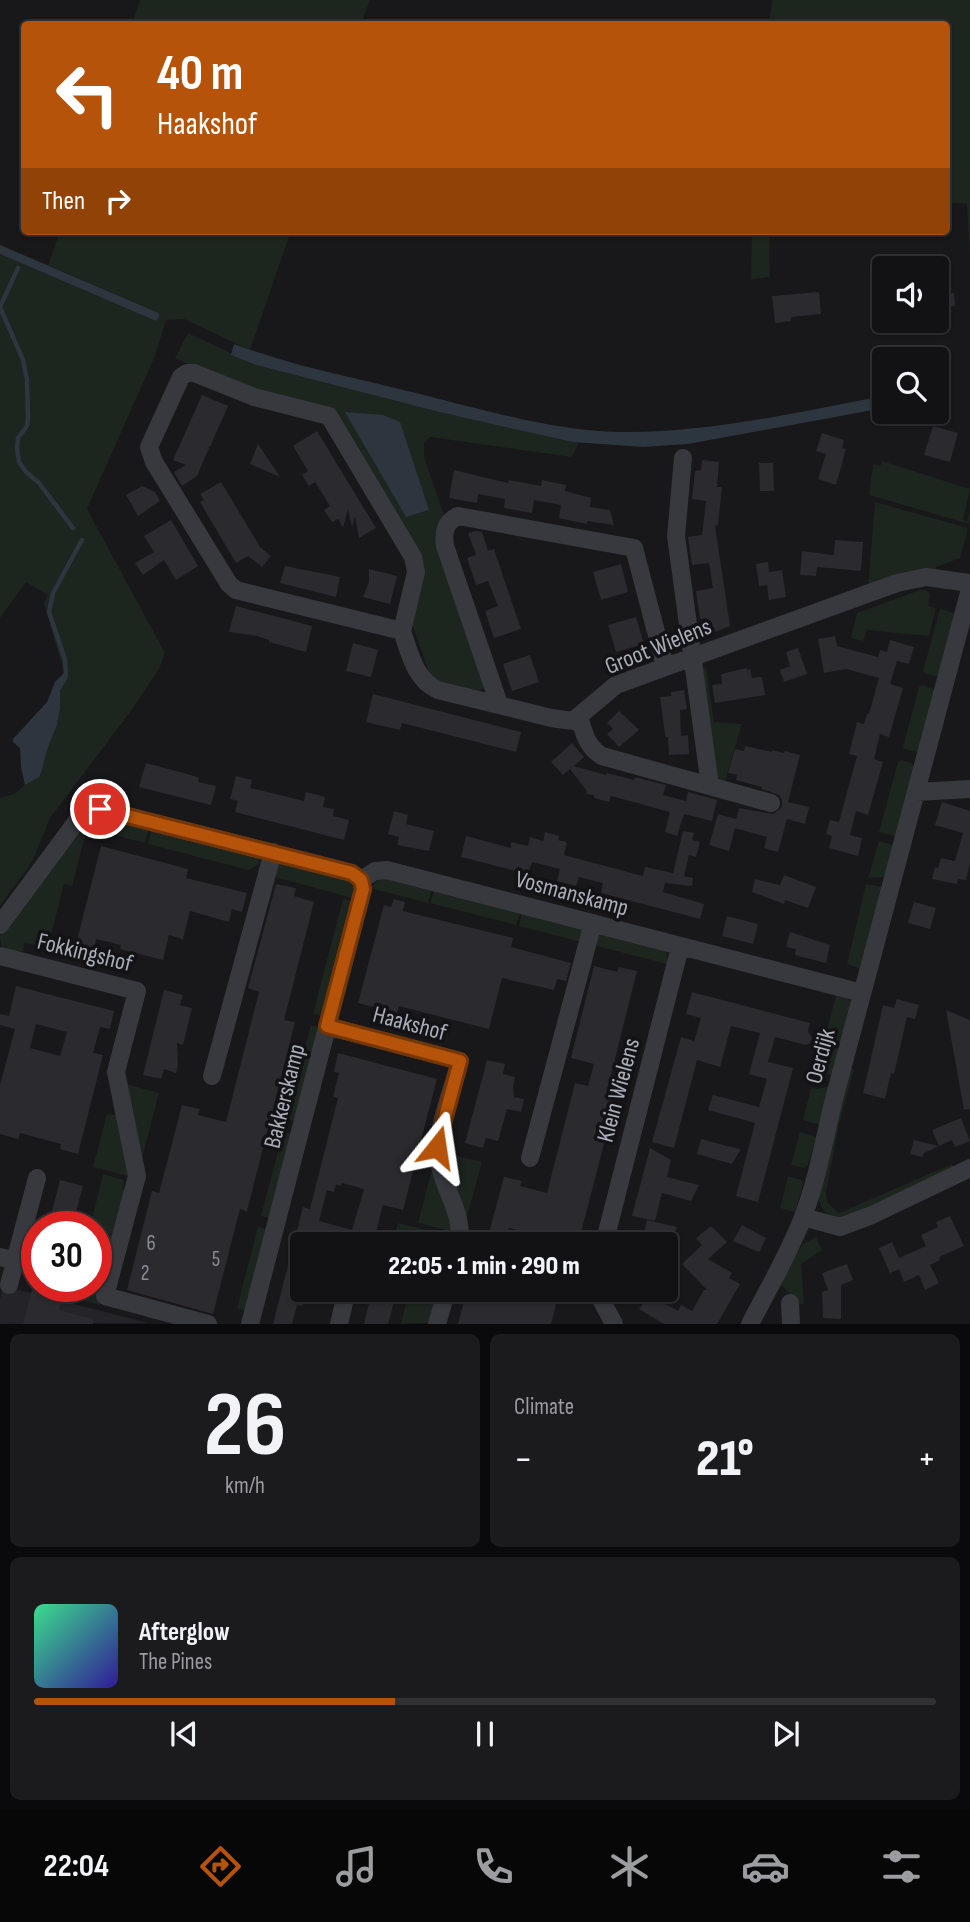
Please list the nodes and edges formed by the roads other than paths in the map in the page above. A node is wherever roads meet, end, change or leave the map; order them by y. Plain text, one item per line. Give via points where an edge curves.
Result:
1 (683, 458) dead end
2 (970, 583) edge
3 (970, 589) edge
4 (402, 632) junction
5 (694, 657) junction
6 (665, 666) junction
7 (499, 704) junction
8 (579, 717) junction
9 (709, 786) junction
10 (970, 789) edge
11 (916, 792) junction
12 (771, 803) dead end
13 (273, 852) junction
14 (361, 880) junction
15 (593, 923) junction
16 (0, 925) edge
17 (680, 947) junction
18 (0, 956) edge
19 (862, 993) junction
20 (327, 1026) junction
21 (212, 1076) dead end
22 (530, 1158) dead end
23 (970, 1168) edge
24 (37, 1178) dead end
25 (803, 1217) junction
26 (460, 1232) edge
27 (607, 1232) edge
28 (8, 1259) edge
29 (9, 1284) dead end
30 (344, 1302) edge
31 (444, 1302) edge
32 (602, 1302) edge
33 (790, 1303) dead end
34 (208, 1324) edge
35 (250, 1324) edge
36 (339, 1324) edge
37 (438, 1324) edge
38 (614, 1324) edge
39 (750, 1324) edge
40 (791, 1324) edge

1 - 5 street via 676,536
2 - 5 street, Groot Wielens via 926,577 897,583
3 - 11 street, Oerdijk
4 - 4 street via 236,590 229,584 149,447 181,377 194,373 254,397 329,416 414,557 416,572
4 - 7 street via 425,685
5 - 6 street, Groot Wielens
5 - 9 street
6 - 7 street via 634,548 458,516 446,527 445,546
6 - 8 street, Groot Wielens via 617,685
7 - 8 street via 565,722
8 - 9 street via 588,743 602,756
9 - 12 street
10 - 11 street
11 - 19 street, Oerdijk
13 - 14 street via 352,873
13 - 16 street via 100,809 87,811
13 - 21 street
14 - 15 street, Vosmanskamp via 387,870
14 - 20 street, Bakkerskamp via 363,889
15 - 17 street, Vosmanskamp
15 - 22 street
17 - 19 street, Vosmanskamp
17 - 27 street, Klein Wielens
18 - 34 street, Fokkingshof via 137,991 117,1072 137,1176 105,1296
19 - 25 street, Oerdijk
20 - 26 street, Haakshof via 460,1061 437,1147
20 - 35 street, Bakkerskamp
23 - 25 street via 840,1227
24 - 28 street
25 - 39 street, Oerdijk
28 - 29 street
30 - 36 street
31 - 37 street
32 - 38 street
33 - 40 street

